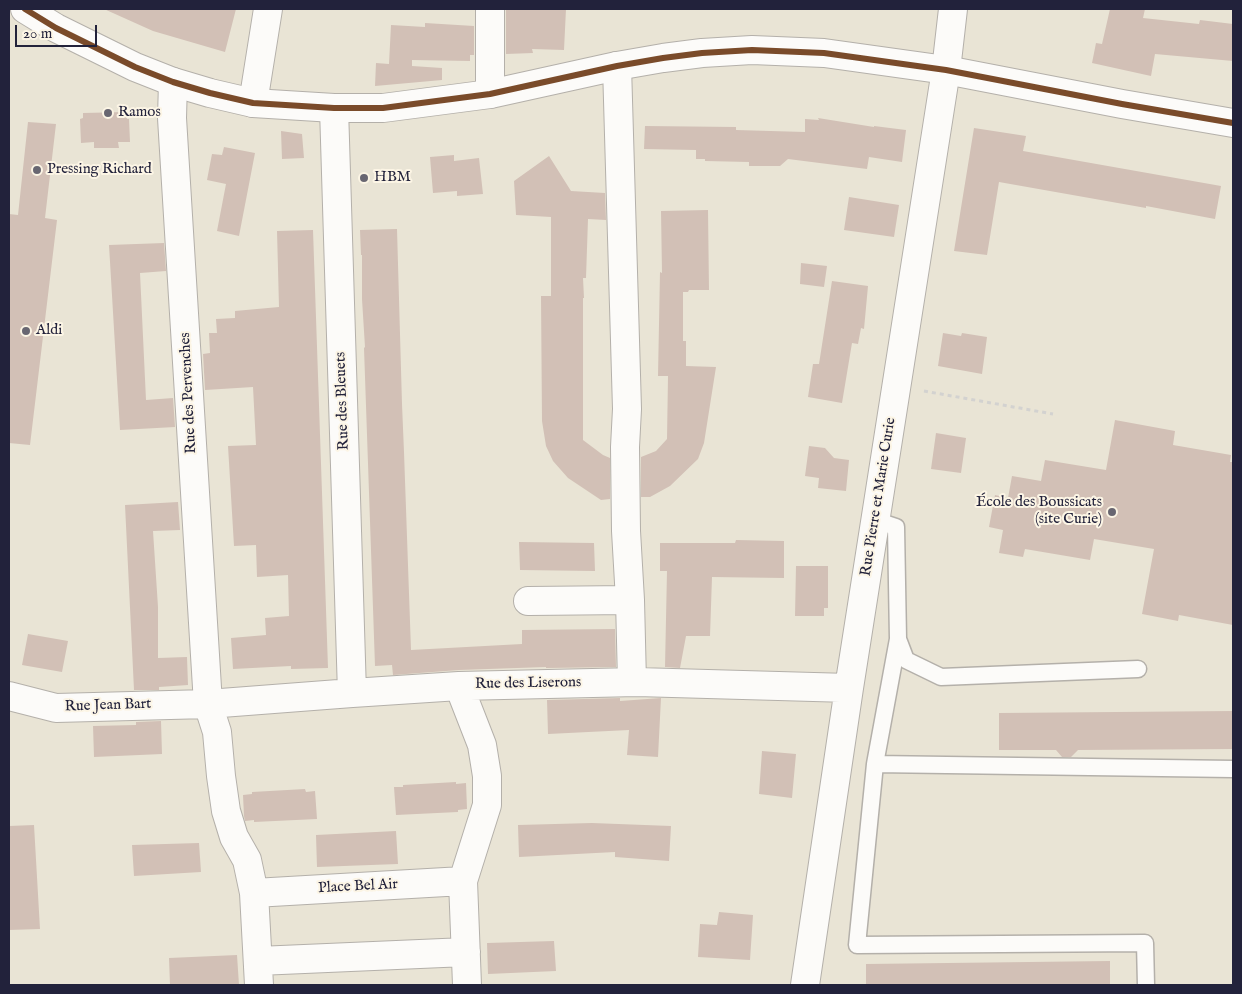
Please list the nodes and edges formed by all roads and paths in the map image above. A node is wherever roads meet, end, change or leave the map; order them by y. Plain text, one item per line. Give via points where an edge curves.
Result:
1 (25, 9) edge
2 (268, 9) edge
3 (490, 9) edge
4 (953, 9) edge
5 (617, 66) junction
6 (946, 70) junction
7 (173, 82) junction
8 (490, 94) junction
9 (253, 103) junction
10 (334, 108) junction
11 (1233, 123) edge
12 (896, 386) junction
13 (1052, 414) dead end
14 (875, 520) junction
15 (630, 600) junction
16 (528, 601) dead end
17 (898, 639) junction
18 (1138, 669) dead end
19 (632, 682) junction
20 (459, 686) junction
21 (848, 688) junction
22 (352, 693) junction
23 (9, 696) edge
24 (208, 704) junction
25 (875, 764) junction
26 (1233, 769) edge
27 (462, 881) junction
28 (254, 893) junction
29 (466, 952) junction
30 (258, 973) edge
31 (467, 985) edge
32 (805, 985) edge
33 (1146, 985) edge

1 - 7 street via 135,67
2 - 9 street
3 - 8 street
4 - 6 street, Rue Pierre et Marie Curie
5 - 6 street via 702,53 752,50 824,52
5 - 8 street
5 - 15 street
6 - 11 street
6 - 12 street, Rue Pierre et Marie Curie
7 - 9 street
7 - 24 street, Rue des Pervenches via 172,118
8 - 10 street via 383,108
9 - 10 street
10 - 22 street, Rue des Bleuets
12 - 13 path
12 - 14 street, Rue Pierre et Marie Curie
14 - 17 lane via 896,527
14 - 21 street, Rue Pierre et Marie Curie
15 - 16 street
15 - 19 street
17 - 18 lane via 906,660 940,677
17 - 25 lane
19 - 20 street, Rue des Liserons
19 - 21 street, Rue des Liserons
20 - 22 street, Rue des Liserons
20 - 27 street via 482,745 488,776 487,805
21 - 32 street, Rue Pierre et Marie Curie
22 - 24 street, Rue des Liserons
23 - 24 street, Rue Jean Bart via 56,708
24 - 28 street, Rue des Pervenches via 217,732 226,812 234,837 247,860
25 - 26 lane
25 - 33 lane via 857,945 1145,943
27 - 28 street, Place Bel Air
27 - 29 street
28 - 30 street, Rue des Pervenches
29 - 30 street
29 - 31 street

